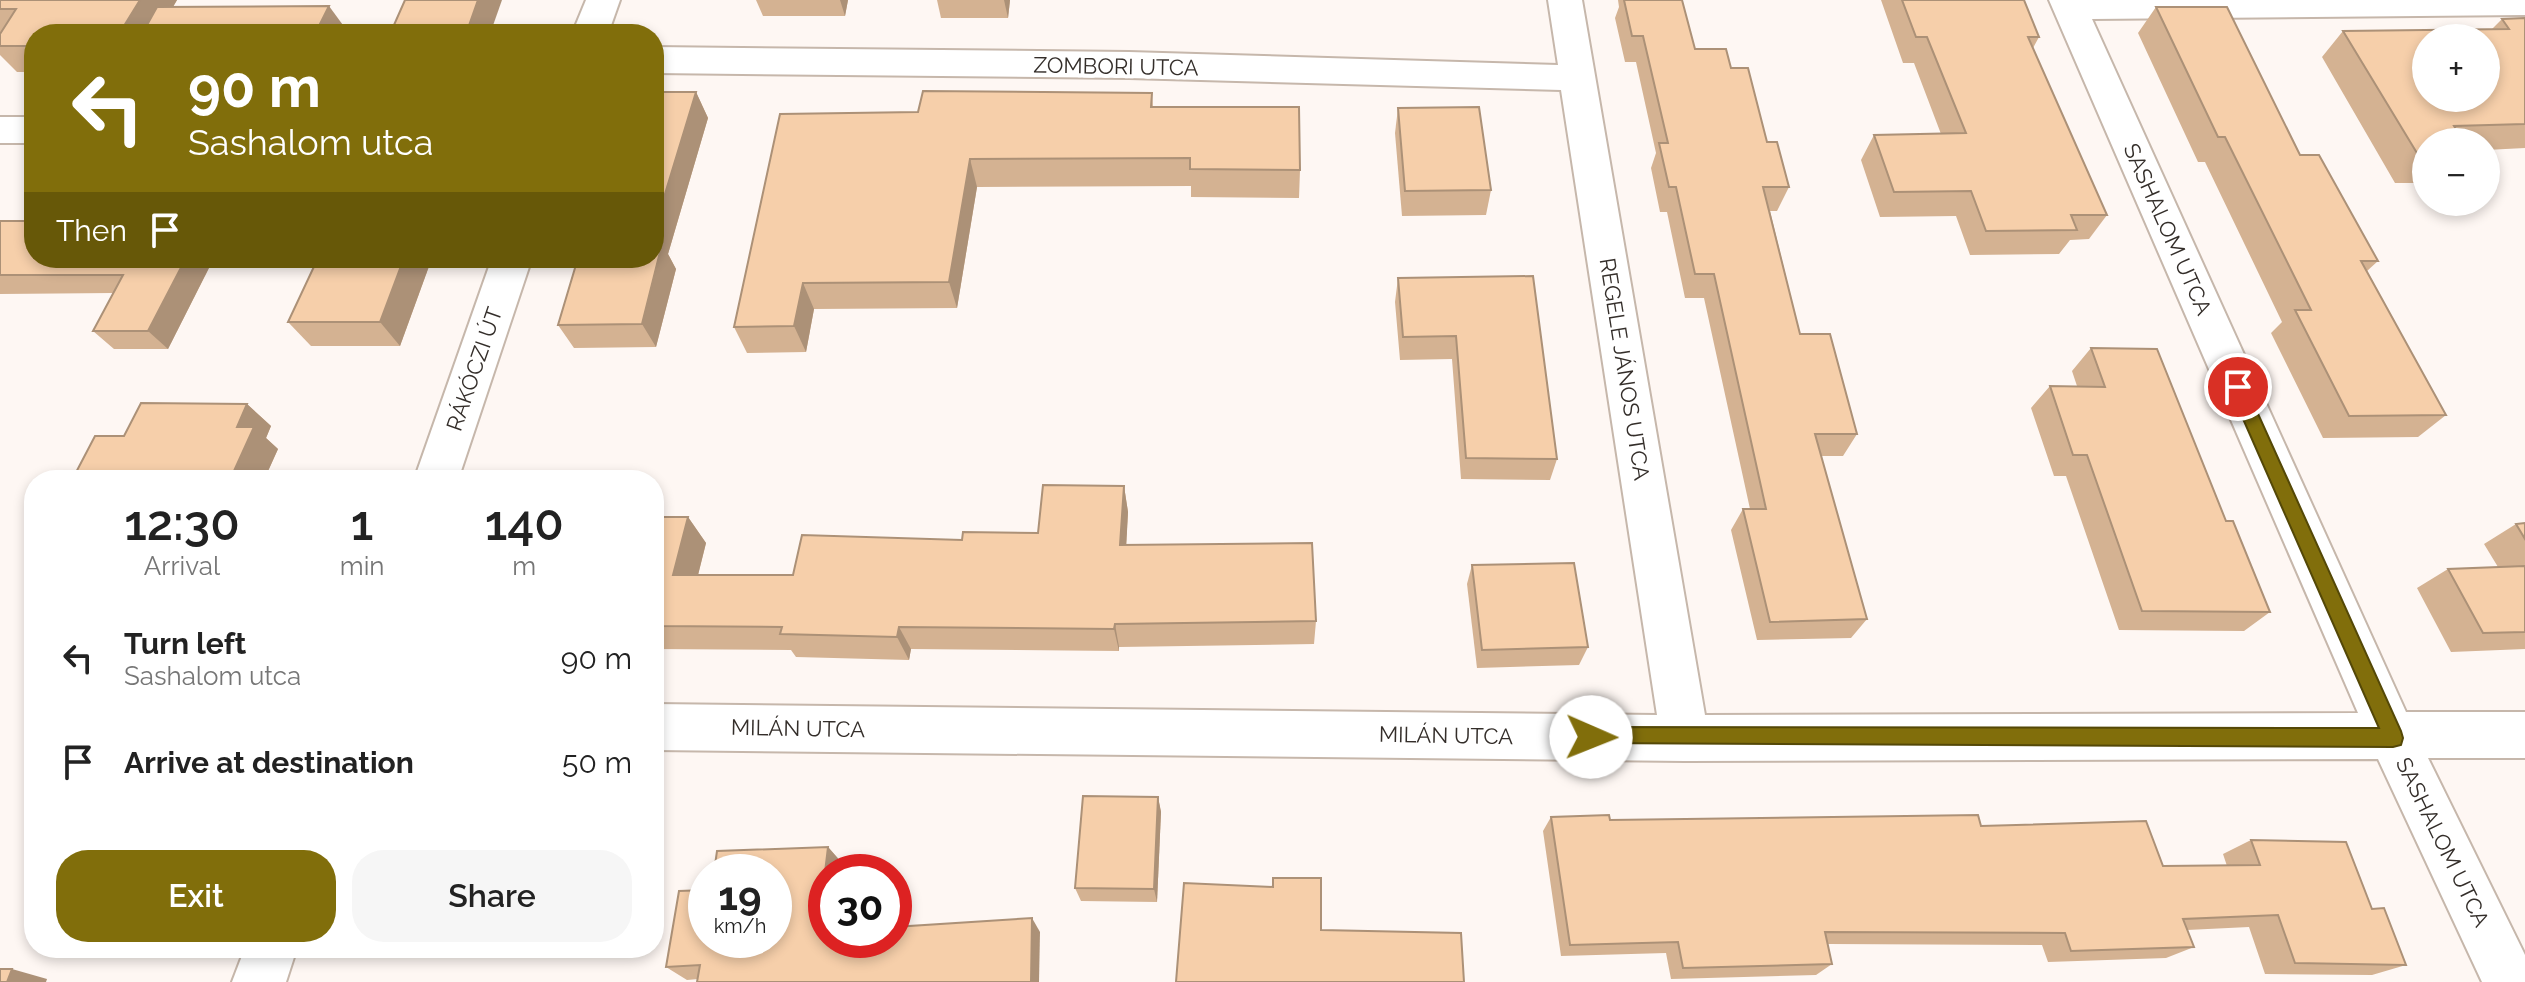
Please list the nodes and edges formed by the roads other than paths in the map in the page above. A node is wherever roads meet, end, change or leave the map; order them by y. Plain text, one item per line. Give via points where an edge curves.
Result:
1 (603, 0) edge
2 (1565, 0) edge
3 (2525, 3) edge
4 (2067, 4) edge
5 (594, 24) edge
6 (664, 60) edge
7 (1578, 78) junction
8 (0, 130) edge
9 (24, 130) edge
10 (509, 268) edge
11 (439, 470) edge
12 (664, 727) edge
13 (2525, 735) edge
14 (1685, 738) junction
15 (2393, 738) junction
16 (267, 958) edge
17 (259, 982) edge
18 (2510, 982) edge

1 - 5 street
2 - 7 street, REGELE JÁNOS UTCA
3 - 4 street
4 - 15 street, SASHALOM UTCA
6 - 7 street, ZOMBORI UTCA via 1129,65
7 - 14 street, REGELE JÁNOS UTCA
8 - 9 street
10 - 11 street, RÁKÓCZI ÚT
12 - 14 street, MILÁN UTCA
13 - 15 street, MILÁN UTCA
14 - 15 street, MILÁN UTCA
15 - 18 street, SASHALOM UTCA
16 - 17 street

